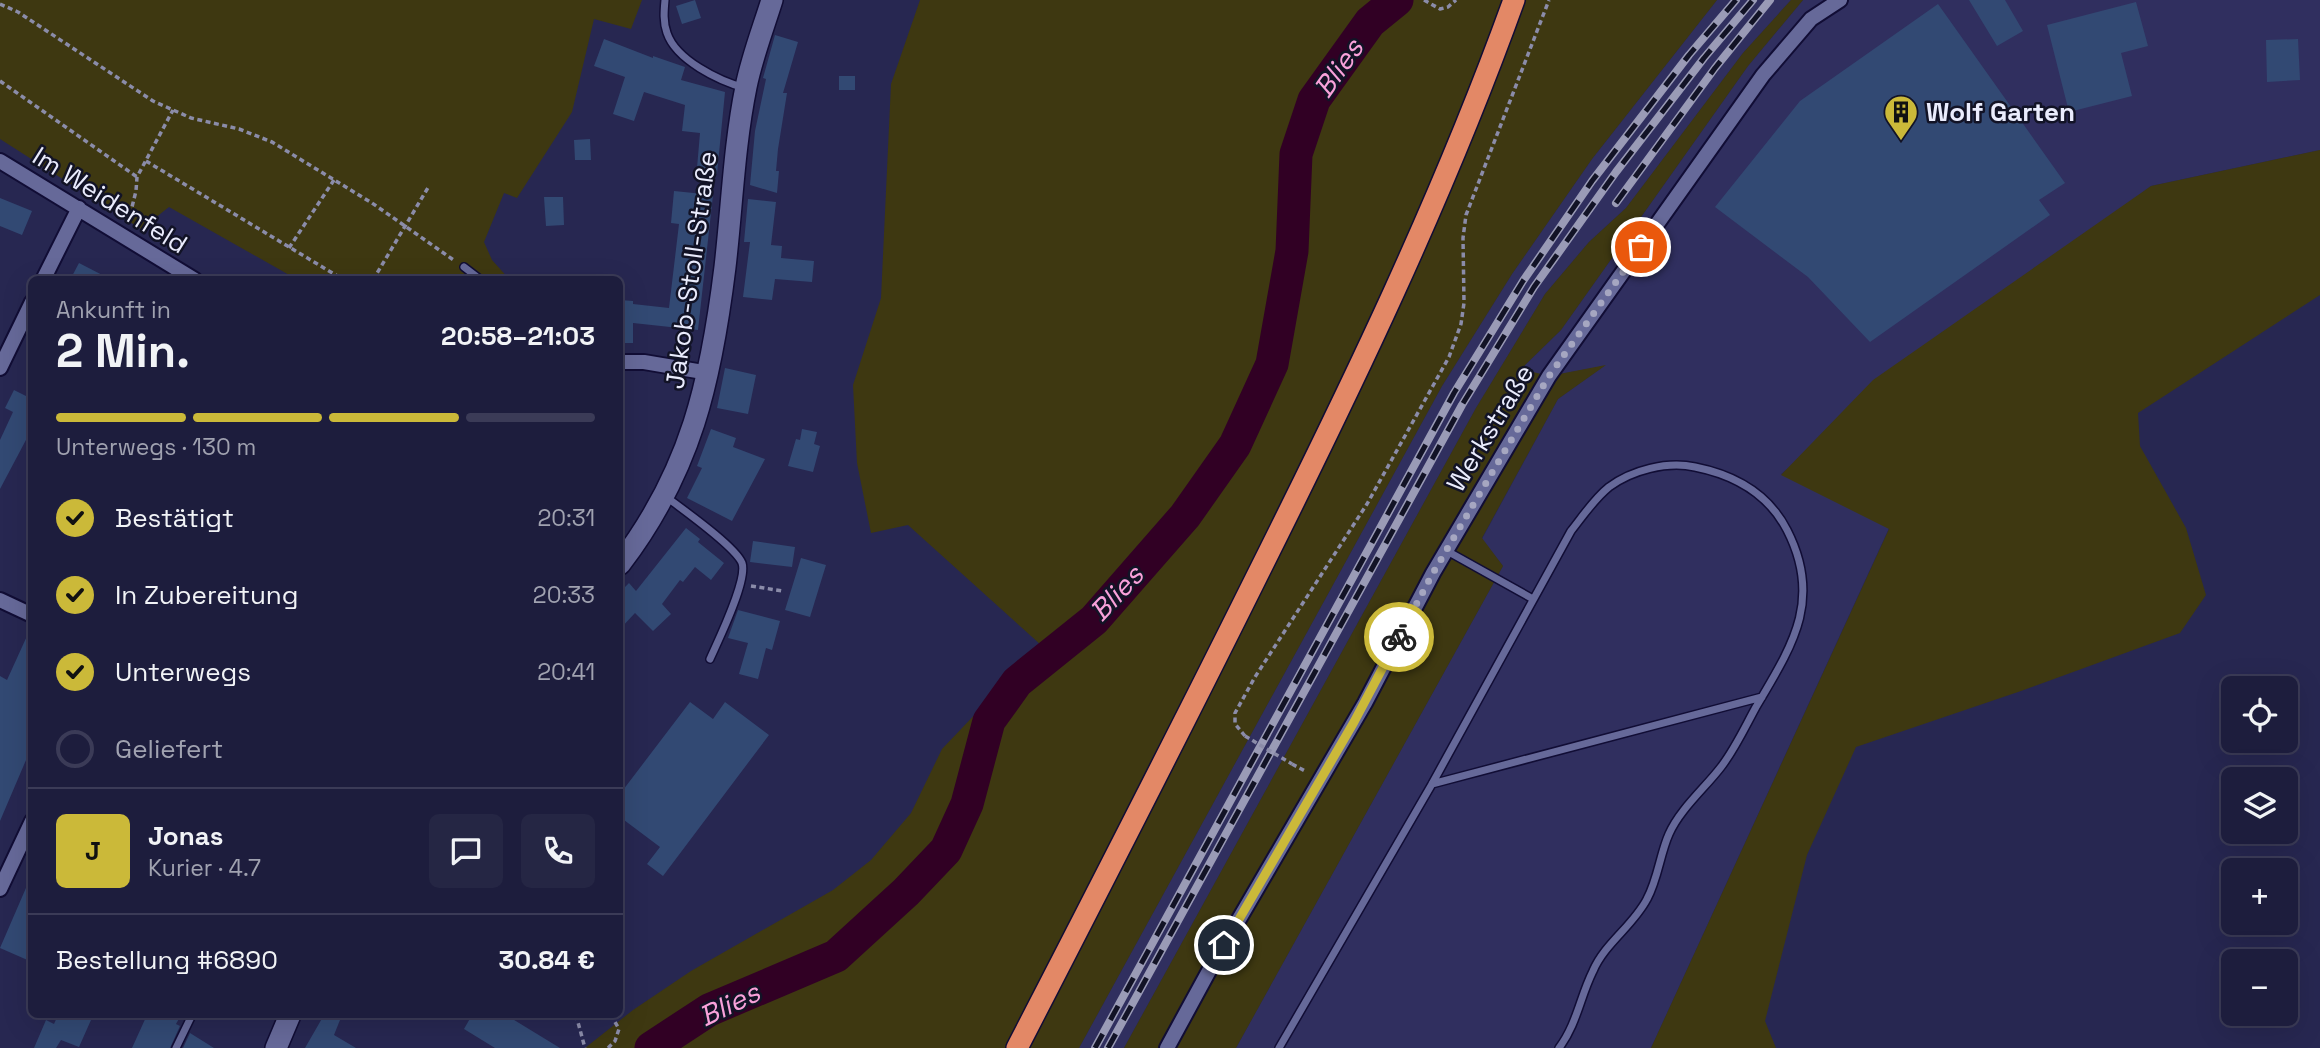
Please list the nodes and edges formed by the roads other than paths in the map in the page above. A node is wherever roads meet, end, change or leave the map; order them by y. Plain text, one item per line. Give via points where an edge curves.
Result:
1 (665, 0) edge
2 (772, 0) edge
3 (1514, 0) edge
4 (1840, 0) edge
5 (746, 89) junction
6 (0, 160) edge
7 (79, 208) junction
8 (464, 267) road end
9 (45, 276) edge
10 (188, 276) edge
11 (476, 276) edge
12 (28, 310) edge
13 (623, 362) edge
14 (0, 368) edge
15 (709, 373) junction
16 (665, 496) junction
17 (1446, 551) junction
18 (623, 559) edge
19 (1533, 599) junction
20 (0, 600) edge
21 (28, 613) edge
22 (710, 659) dead end
23 (1762, 698) junction
24 (1432, 784) junction
25 (28, 830) edge
26 (0, 889) edge
27 (191, 1018) edge
28 (289, 1018) edge
29 (176, 1048) edge
30 (276, 1048) edge
31 (1017, 1048) edge
32 (1167, 1048) edge
33 (1279, 1048) edge
34 (1559, 1048) edge

1 - 5 lane via 667,35 679,52 725,83
2 - 5 main road, Jakob-Stoll-Straße
3 - 31 highway via 1453,161 1336,418
4 - 17 street, Werkstraße via 1811,19 1755,86 1549,376
5 - 15 main road, Jakob-Stoll-Straße
6 - 7 street, Im Weidenfeld
7 - 9 street
7 - 10 street, Im Weidenfeld
8 - 11 lane
12 - 14 street
13 - 15 street
15 - 16 main road, Jakob-Stoll-Straße via 687,447
16 - 18 main road, Jakob-Stoll-Straße
16 - 22 lane via 729,545 742,563 742,584
17 - 19 lane
17 - 32 street, Werkstraße via 1365,703
19 - 23 lane via 1571,531 1609,488 1656,467 1689,466 1720,472 1751,487 1778,513 1798,551 1804,576 1801,614 1785,657
19 - 24 lane
20 - 21 street
23 - 24 lane
23 - 34 lane via 1723,764 1669,832 1648,898 1593,970 1570,1032
24 - 33 lane
25 - 26 street
27 - 29 lane
28 - 30 main road

